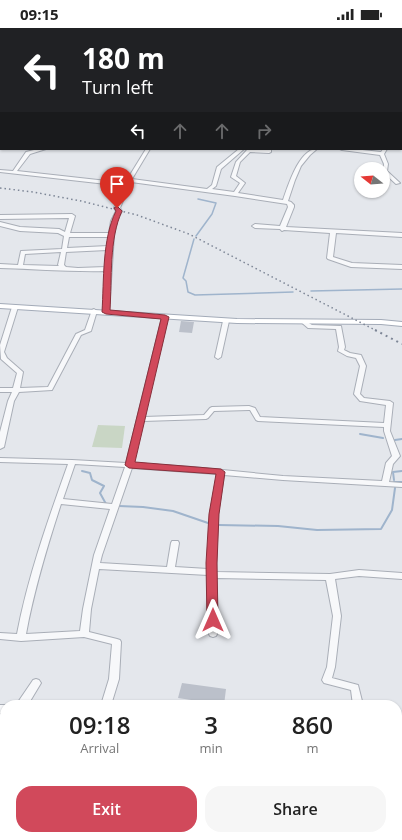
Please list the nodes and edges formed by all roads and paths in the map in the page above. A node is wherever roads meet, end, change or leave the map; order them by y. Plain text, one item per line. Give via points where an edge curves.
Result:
1 (39, 150) edge
2 (147, 150) edge
3 (241, 150) edge
4 (269, 150) edge
5 (314, 150) edge
6 (362, 150) edge
7 (383, 151) edge
8 (0, 171) edge
9 (14, 173) junction
10 (128, 183) junction
11 (398, 183) dead end
12 (208, 190) junction
13 (235, 194) junction
14 (285, 202) junction
15 (0, 217) edge
16 (0, 224) edge
17 (255, 226) dead end
18 (282, 229) junction
19 (333, 232) junction
20 (67, 234) junction
21 (402, 234) edge
22 (111, 235) junction
23 (110, 248) junction
24 (64, 250) junction
25 (0, 266) edge
26 (402, 267) edge
27 (20, 268) junction
28 (62, 268) junction
29 (109, 269) junction
30 (0, 306) edge
31 (15, 308) junction
32 (94, 312) junction
33 (106, 312) junction
34 (165, 317) junction
35 (226, 321) junction
36 (304, 322) junction
37 (402, 324) edge
38 (218, 357) dead end
39 (2, 360) edge
40 (0, 390) edge
41 (16, 390) junction
42 (140, 419) junction
43 (388, 425) junction
44 (0, 447) edge
45 (0, 460) edge
46 (72, 462) junction
47 (129, 465) junction
48 (221, 472) junction
49 (385, 483) junction
50 (402, 485) edge
51 (59, 501) junction
52 (115, 508) junction
53 (175, 542) dead end
54 (96, 566) junction
55 (171, 570) junction
56 (212, 574) junction
57 (402, 576) edge
58 (330, 577) junction
59 (84, 634) junction
60 (213, 634) dead end
61 (0, 636) edge
62 (21, 638) junction
63 (36, 684) dead end
64 (25, 700) edge
65 (108, 700) edge
66 (357, 700) edge

1 - 9 street via 28,152
2 - 10 street
3 - 12 street via 219,168 214,186
4 - 13 street via 249,151 238,162 233,177 243,183
5 - 14 street via 304,158 291,183
6 - 7 street
7 - 11 street via 385,171
8 - 9 street
9 - 10 street
10 - 12 street
10 - 22 street via 117,208 119,211
12 - 13 street
13 - 14 street
14 - 18 street via 291,207
15 - 20 street via 72,216
16 - 20 street
17 - 18 street
18 - 19 street
19 - 21 street
19 - 26 street via 330,258 351,265
20 - 22 street
20 - 24 street
22 - 23 street
23 - 24 street
23 - 29 street
24 - 27 street via 23,252
24 - 28 street
25 - 27 street
27 - 28 street
28 - 29 street
29 - 33 street
30 - 31 main road
31 - 32 main road
31 - 39 street via 1,352
32 - 33 main road
32 - 41 street via 88,331 79,334 50,389
33 - 34 main road
34 - 35 main road
34 - 42 street
35 - 36 main road
35 - 38 street
36 - 37 main road
36 - 43 street via 310,327 338,328 341,351 359,356 363,366 357,394 362,400 390,403
39 - 41 street via 20,372
40 - 41 street
41 - 44 street
42 - 43 street via 206,417 212,409 249,408 253,409 258,419
42 - 47 street
43 - 49 street via 388,436 396,456 390,463
45 - 46 street
46 - 47 street
46 - 51 street
47 - 48 street
47 - 52 street
48 - 49 street
48 - 56 street via 214,514
49 - 50 street
51 - 52 street
51 - 62 street via 34,574 24,612
52 - 54 street
53 - 55 street
54 - 55 street
54 - 59 street
55 - 56 street
56 - 58 street
56 - 60 street
57 - 58 street via 359,573
58 - 66 street via 337,616 327,680 355,688
59 - 62 street
59 - 65 street via 117,642 114,679
61 - 62 street
63 - 64 street

